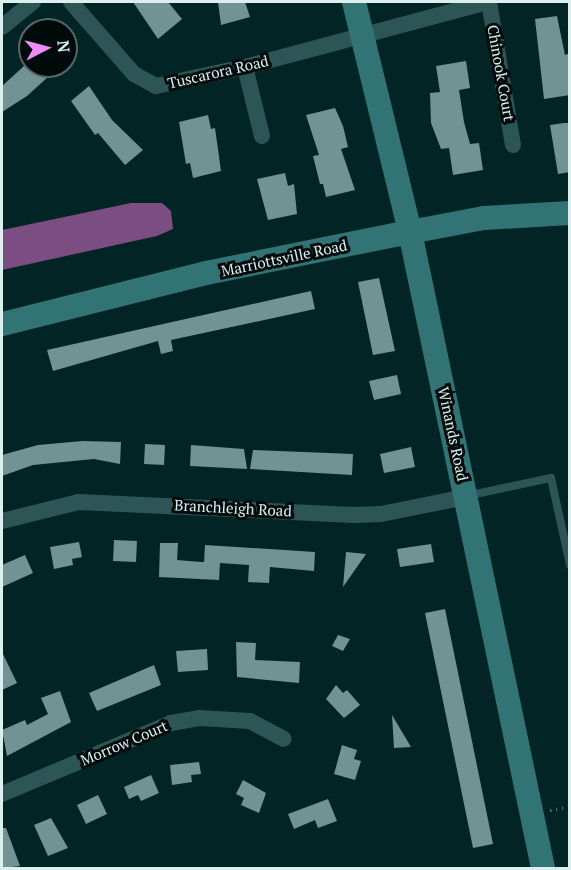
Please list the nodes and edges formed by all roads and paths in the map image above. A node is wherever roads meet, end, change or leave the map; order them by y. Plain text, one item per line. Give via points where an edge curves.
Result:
1 (33, 2) edge
2 (71, 2) edge
3 (354, 2) edge
4 (488, 2) edge
5 (2, 27) edge
6 (363, 35) junction
7 (245, 67) junction
8 (262, 136) dead end
9 (513, 145) dead end
10 (570, 213) edge
11 (410, 232) junction
12 (2, 324) edge
13 (466, 496) junction
14 (2, 521) edge
15 (570, 565) edge
16 (284, 739) dead end
17 (2, 794) edge
18 (543, 868) edge

1 - 5 street
2 - 7 street, Tuscarora Road via 145,83 171,85
3 - 6 street, Winands Road
4 - 6 street, Tuscarora Road
4 - 9 street, Chinook Court
6 - 7 street, Tuscarora Road
6 - 11 street, Winands Road
7 - 8 street
10 - 11 street, Marriottsville Road via 484,218
11 - 12 street, Marriottsville Road via 206,273
11 - 13 street, Winands Road
13 - 14 street, Branchleigh Road via 381,514 354,515 79,502
13 - 15 lane via 552,478
13 - 18 street, Winands Road
16 - 17 street, Morrow Court via 250,721 199,718 171,723

